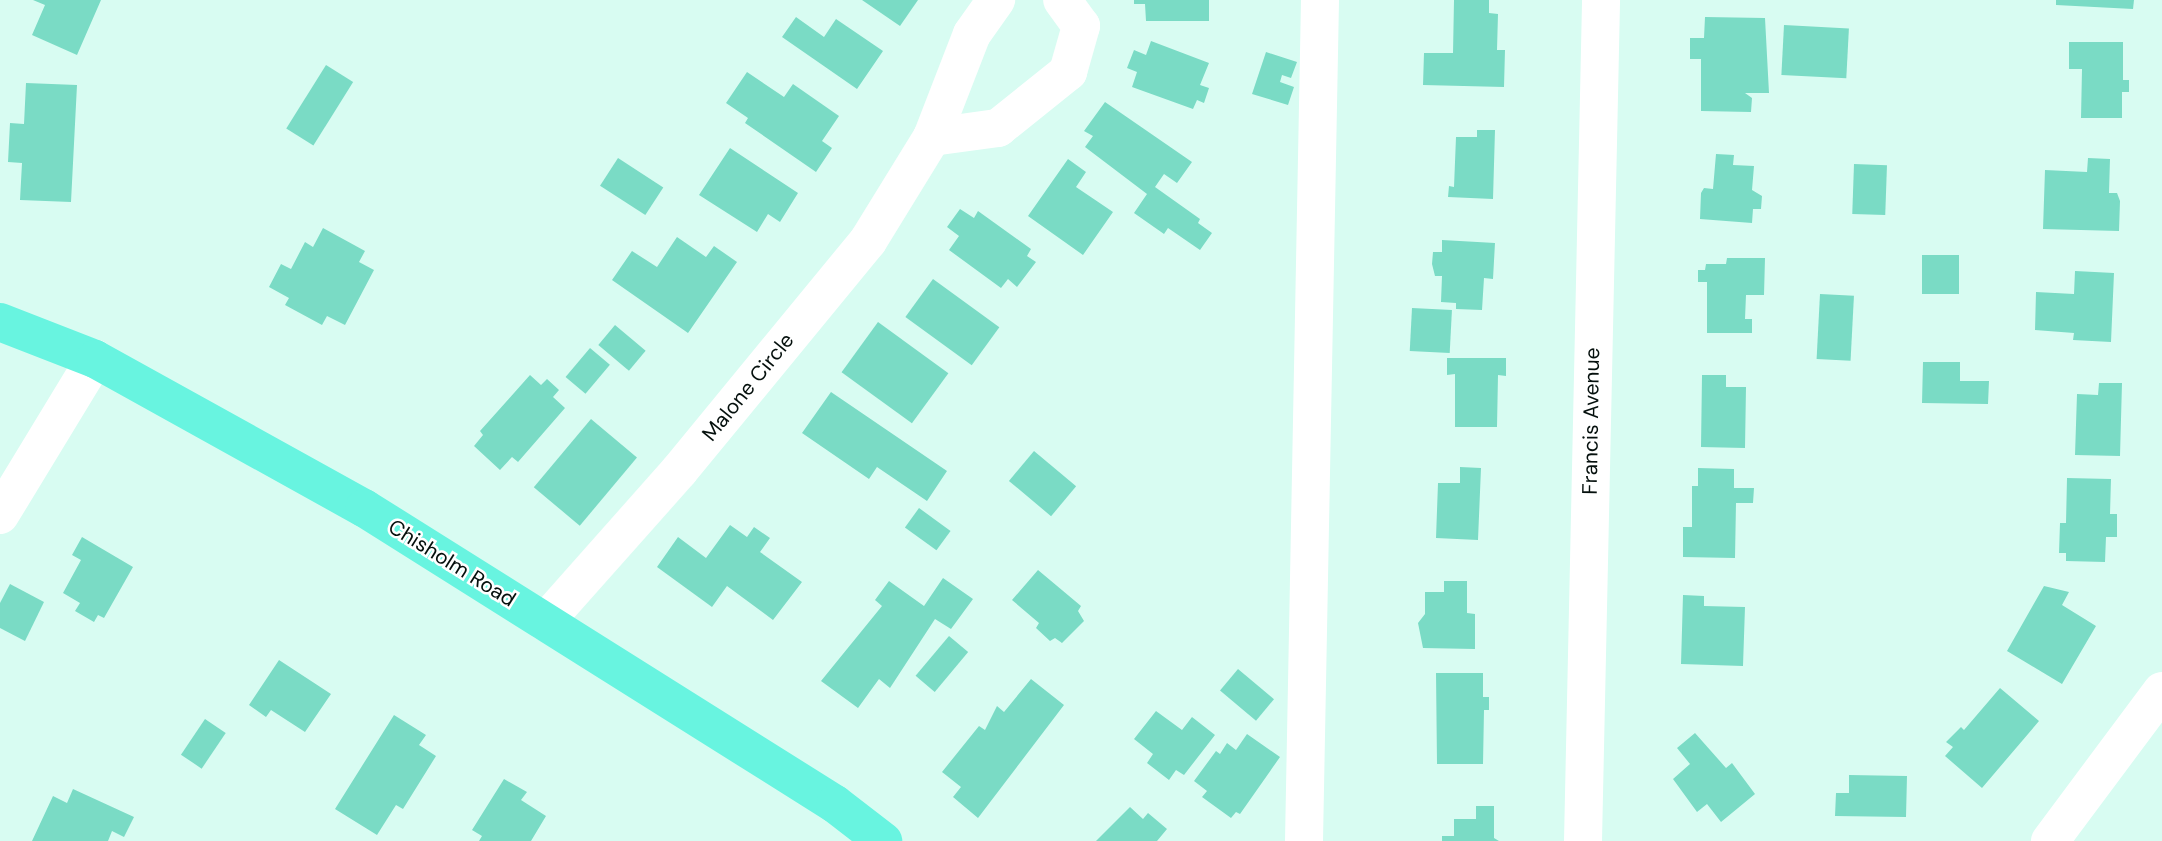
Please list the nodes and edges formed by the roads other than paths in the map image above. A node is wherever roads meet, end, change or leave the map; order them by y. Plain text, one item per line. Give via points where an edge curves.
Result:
1 (996, 0) edge
2 (1062, 0) edge
3 (1320, 0) edge
4 (1601, 0) edge
5 (932, 138) junction
6 (0, 323) edge
7 (95, 359) junction
8 (0, 515) edge
9 (545, 622) junction
10 (2162, 691) edge
11 (883, 841) edge
12 (1304, 841) edge
13 (1583, 841) edge
14 (2050, 841) edge

1 - 5 street, Malone Circle via 972,34
2 - 5 street via 1081,26 1068,72 999,128
3 - 12 street
4 - 13 street, Francis Avenue
5 - 9 street, Malone Circle via 868,241 679,471
6 - 7 main road, Chisholm Road
7 - 8 street
7 - 9 main road, Chisholm Road via 297,469
9 - 11 main road, Chisholm Road via 835,804
10 - 14 street

